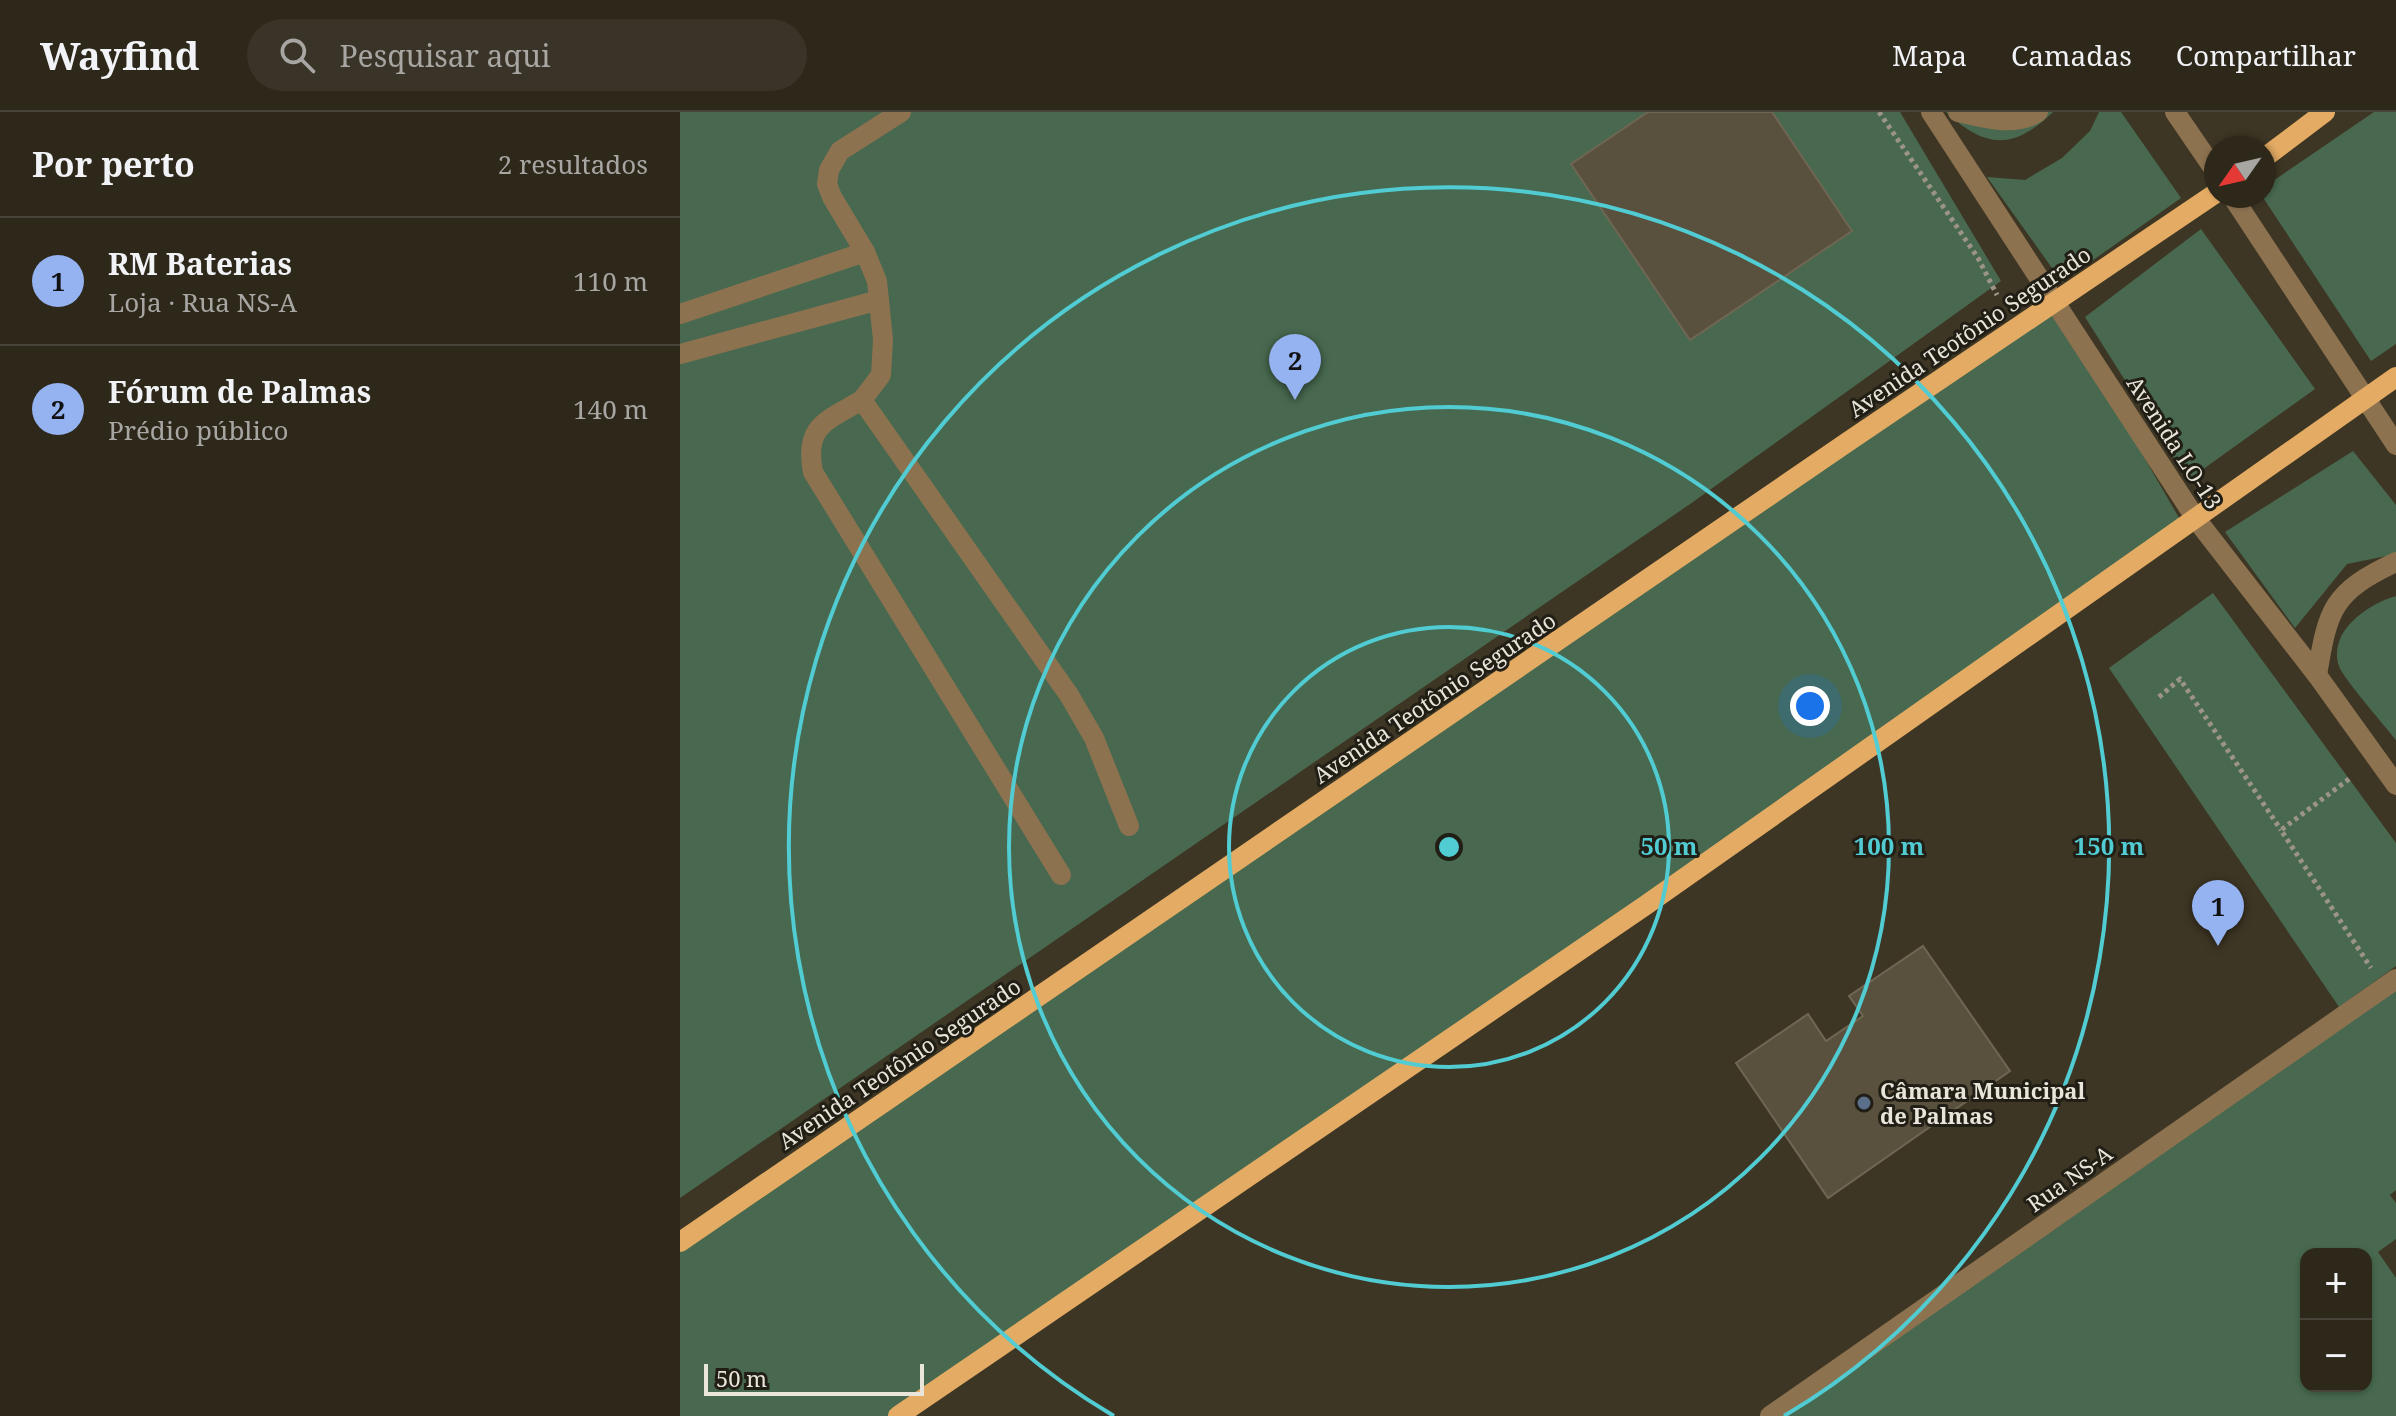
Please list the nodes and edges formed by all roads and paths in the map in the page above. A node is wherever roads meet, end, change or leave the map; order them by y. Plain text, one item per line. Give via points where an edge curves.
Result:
1 (901, 112) edge
2 (1879, 112) edge
3 (1931, 112) edge
4 (1958, 112) edge
5 (2038, 112) edge
6 (2175, 112) edge
7 (2325, 112) edge
8 (2276, 149) edge
9 (2204, 154) edge
10 (2204, 201) edge
11 (2240, 208) edge
12 (865, 252) junction
13 (1997, 295) dead end
14 (879, 300) junction
15 (2054, 301) junction
16 (680, 314) edge
17 (680, 354) edge
18 (2396, 377) edge
19 (2366, 397) junction
20 (862, 400) junction
21 (2396, 445) edge
22 (2196, 519) junction
23 (2396, 562) edge
24 (2317, 675) junction
25 (2159, 697) dead end
26 (2349, 779) dead end
27 (2396, 785) edge
28 (1129, 826) dead end
29 (2281, 830) junction
30 (1061, 875) dead end
31 (2387, 979) edge
32 (680, 1242) edge
33 (898, 1416) edge
34 (1770, 1416) edge

1 - 12 street via 840,151 829,170 832,197
2 - 13 path via 1978,258
3 - 15 street, Avenida LO-13
4 - 5 street via 1986,120 2029,118
6 - 9 street
7 - 8 main road
10 - 15 main road, Avenida Teotônio Segurado
11 - 19 street
12 - 14 street
12 - 16 street
14 - 17 street
14 - 20 street via 881,375
15 - 22 street, Avenida LO-13
15 - 32 main road, Avenida Teotônio Segurado
18 - 19 main road
19 - 21 street
19 - 22 main road
20 - 28 street via 1069,695 1094,738
20 - 30 street via 815,430 808,449 813,472
22 - 24 street, Avenida LO-13
22 - 33 main road via 1646,905
23 - 24 street via 2351,589 2334,607 2325,626
24 - 27 street, Avenida LO-13
25 - 29 path via 2180,679
26 - 29 path
29 - 31 path
31 - 34 street, Rua NS-A

